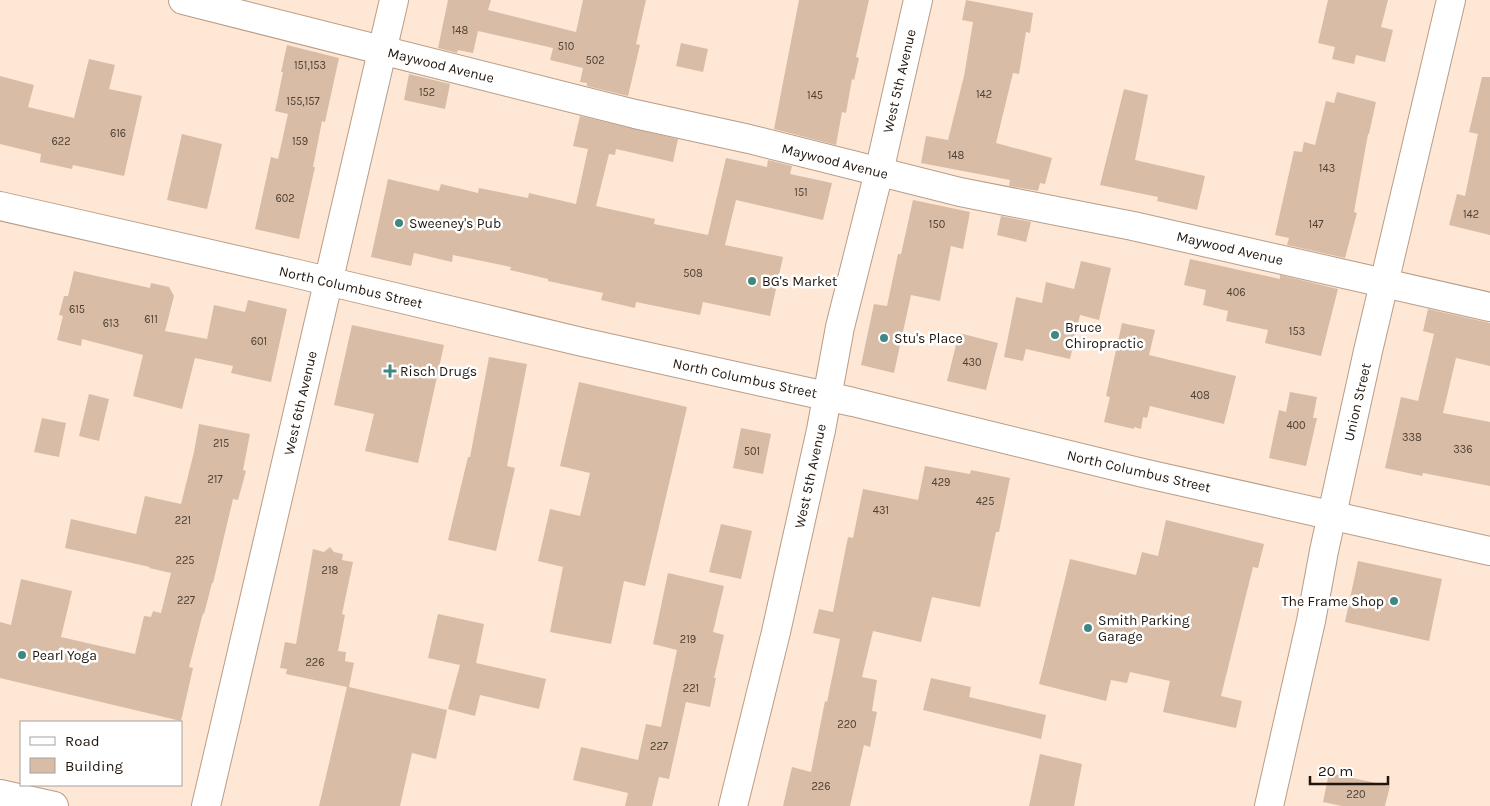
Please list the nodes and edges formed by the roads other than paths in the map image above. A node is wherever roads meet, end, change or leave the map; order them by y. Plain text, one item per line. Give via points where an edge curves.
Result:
1 (183, 0) edge
2 (394, 0) edge
3 (918, 0) edge
4 (1451, 0) edge
5 (382, 50) junction
6 (878, 172) junction
7 (0, 206) edge
8 (328, 281) junction
9 (1385, 283) junction
10 (1490, 307) edge
11 (827, 396) junction
12 (1332, 516) junction
13 (1490, 551) edge
14 (0, 794) edge
15 (54, 806) edge
16 (206, 806) edge
17 (733, 806) edge
18 (1269, 806) edge

1 - 5 street, Maywood Avenue
2 - 5 street, West 6th Avenue
3 - 6 street, West 5th Avenue
4 - 9 street, Union Street
5 - 6 street, Maywood Avenue
5 - 8 street, West 6th Avenue
6 - 9 street, Maywood Avenue
6 - 11 street, West 5th Avenue via 840,327
7 - 8 street, North Columbus Street
8 - 11 street, North Columbus Street
8 - 16 street, West 6th Avenue
9 - 10 street, Maywood Avenue
9 - 12 street, Union Street
11 - 12 street, North Columbus Street
11 - 17 street, West 5th Avenue via 776,632
12 - 13 street, North Columbus Street
12 - 18 street, Union Street
14 - 15 street

